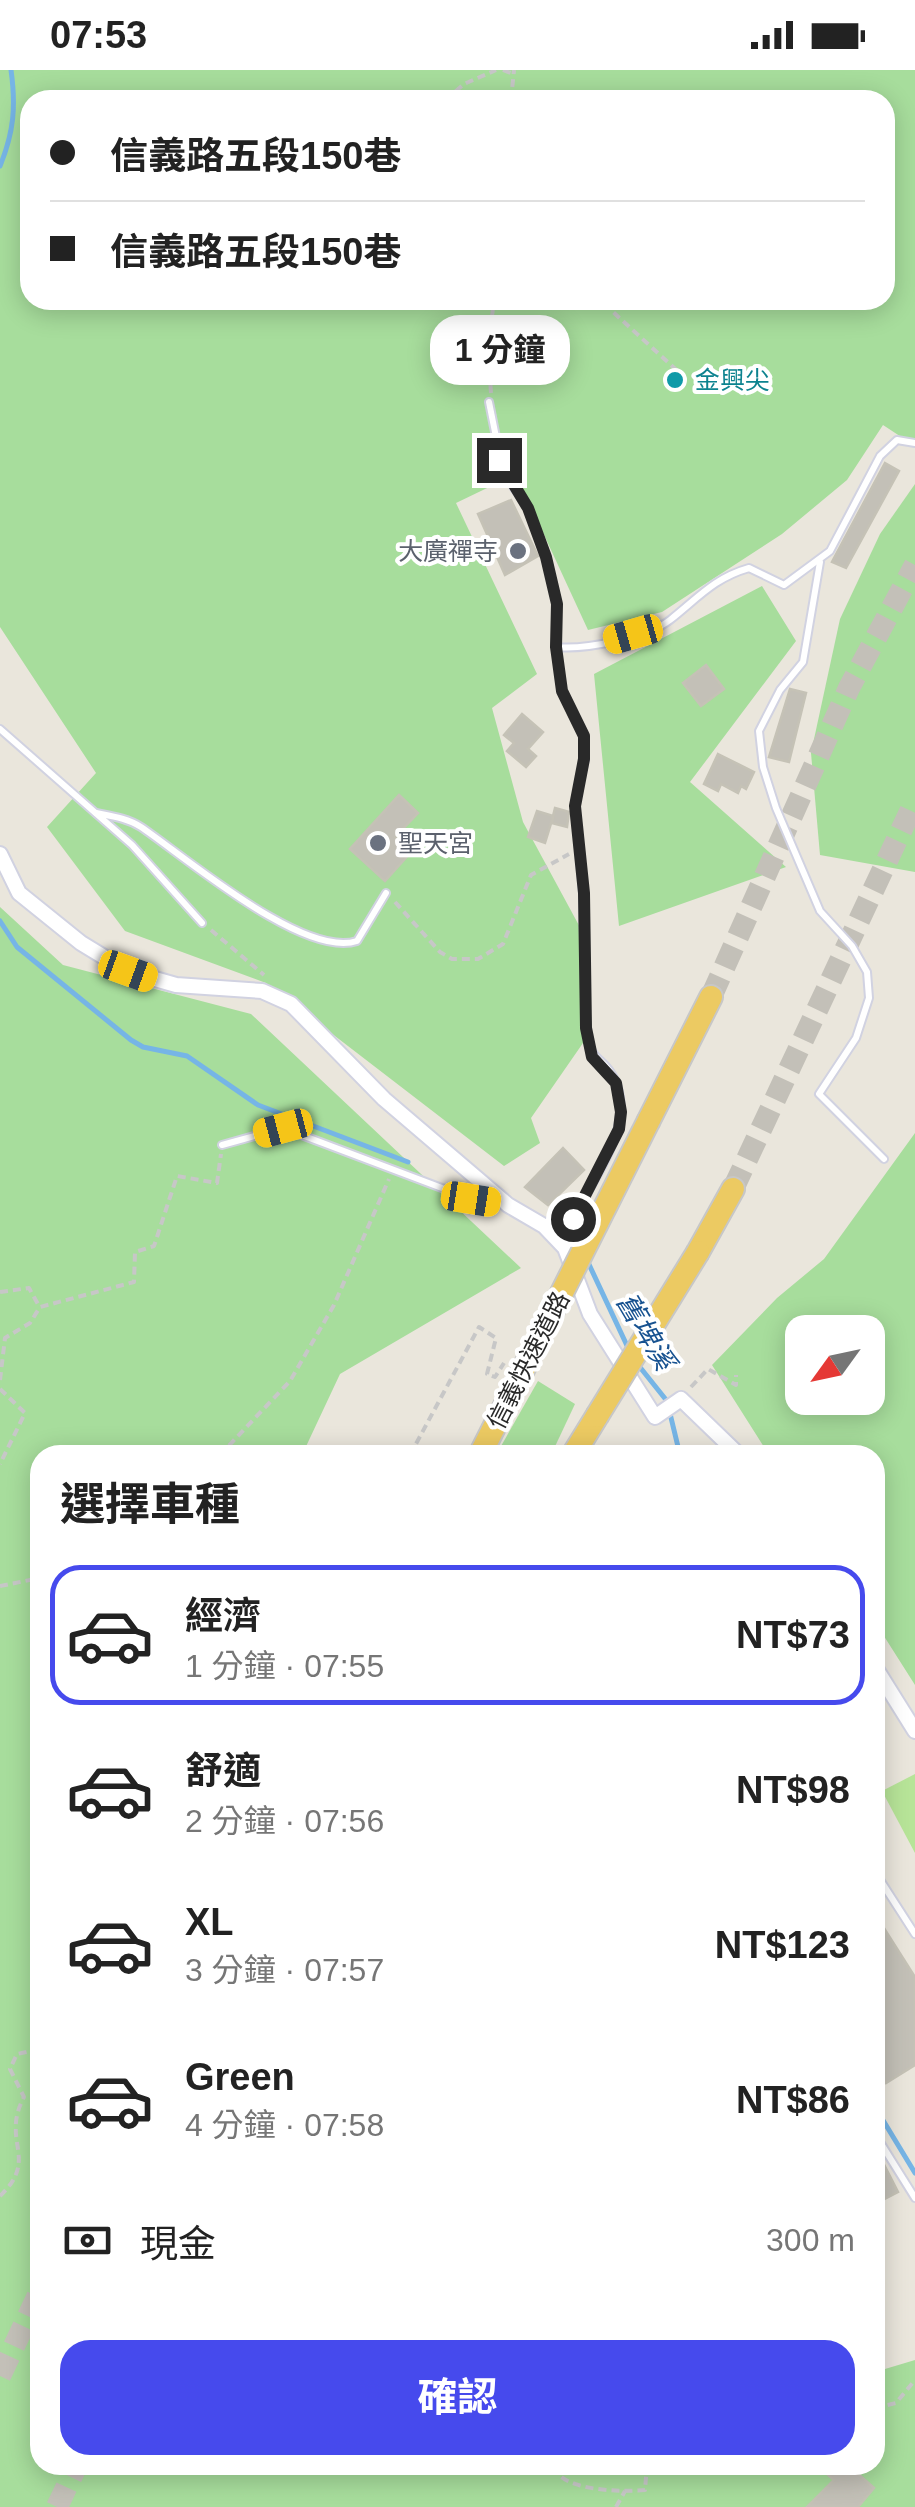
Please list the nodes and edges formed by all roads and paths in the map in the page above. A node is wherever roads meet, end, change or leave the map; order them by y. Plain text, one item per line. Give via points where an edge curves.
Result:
1 (500, 70) edge
2 (513, 72) edge
3 (457, 90) edge
4 (515, 90) edge
5 (493, 310) edge
6 (613, 310) edge
7 (683, 376) dead end
8 (488, 402) joint
9 (915, 443) edge
10 (820, 562) junction
11 (559, 648) junction
12 (0, 730) edge
13 (96, 812) junction
14 (0, 854) edge
15 (569, 854) dead end
16 (386, 893) joint
17 (202, 923) joint
18 (712, 997) tunnel mouth
19 (283, 998) junction
20 (222, 1145) joint
21 (884, 1159) dead end
22 (392, 1170) junction
23 (732, 1189) tunnel mouth
24 (508, 1205) junction
25 (544, 1226) junction
26 (0, 1292) edge
27 (40, 1307) junction
28 (515, 1368) junction
29 (736, 1375) dead end
30 (0, 1380) edge
31 (0, 1388) edge
32 (681, 1399) junction
33 (230, 1445) edge
34 (415, 1445) edge
35 (484, 1445) edge
36 (579, 1445) edge
37 (729, 1445) edge
38 (0, 1464) edge
39 (30, 1580) edge
40 (0, 1586) edge
41 (885, 1683) edge
42 (915, 1730) edge
43 (885, 1888) edge
44 (915, 1934) edge
45 (30, 2051) edge
46 (885, 2150) edge
47 (0, 2196) edge
48 (915, 2198) edge
49 (915, 2380) edge
50 (885, 2406) edge
51 (560, 2475) edge
52 (647, 2475) edge
53 (625, 2491) junction
54 (616, 2507) edge

1 - 2 path
1 - 3 path
2 - 4 path
5 - 8 path
6 - 7 path
8 - 11 lane via 503,472 528,508 552,580
9 - 10 lane via 897,440 880,456
10 - 11 lane via 784,585 758,569 728,574 660,627 580,649
10 - 21 lane via 803,662 760,732 763,767 820,911 867,972 868,998 856,1038 820,1094
11 - 25 lane via 566,703 584,736 575,806 588,1049 616,1083 621,1112 619,1129 573,1219
12 - 13 lane
13 - 16 lane via 140,826 209,880 326,942 357,941
13 - 17 lane
14 - 19 street via 20,893 128,971 165,983 227,985
15 - 16 path via 531,875 503,944 478,959 440,952
17 - 19 path via 258,967
18 - 28 highway, 信義快速道路, bridge
19 - 24 street via 384,1099
20 - 22 lane via 283,1128
20 - 27 path via 217,1183 177,1176 154,1246 136,1252 134,1282
22 - 24 lane
22 - 33 path via 334,1305 290,1382
23 - 36 highway, bridge
24 - 25 street
25 - 32 street via 564,1248 597,1328 654,1416
26 - 27 path via 29,1288
27 - 30 path via 30,1323 6,1338
28 - 34 path via 502,1362 495,1377 488,1374 496,1338 480,1327
28 - 35 highway, 信義快速道路
29 - 32 path via 736,1385 708,1369
31 - 38 path via 26,1413
32 - 37 street
39 - 40 path
41 - 42 street
43 - 44 lane
45 - 47 path via 17,2054 10,2069 24,2097 6,2136 18,2160 16,2173
46 - 48 lane
49 - 50 path via 896,2403
51 - 53 path via 574,2486
52 - 53 path via 646,2490
53 - 54 path

